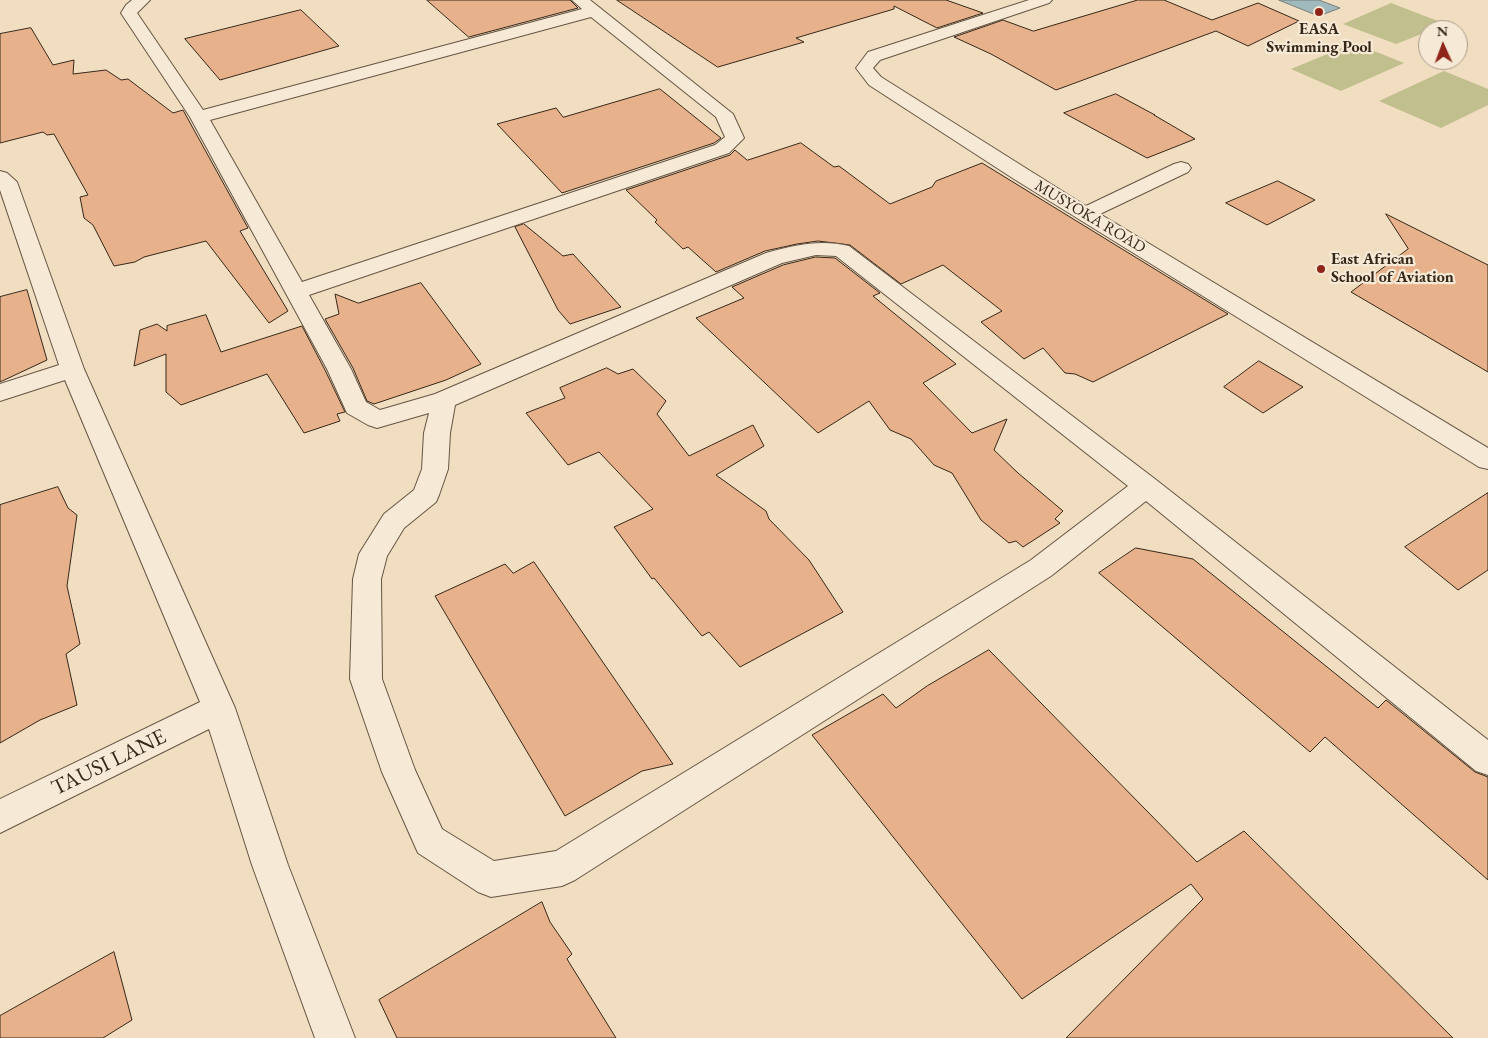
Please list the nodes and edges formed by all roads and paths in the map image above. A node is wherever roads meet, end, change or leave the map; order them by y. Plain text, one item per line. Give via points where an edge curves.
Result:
1 (1044, 0) edge
2 (136, 1) edge
3 (587, 5) edge
4 (198, 117) junction
5 (1181, 168) dead end
6 (0, 177) edge
7 (1085, 214) junction
8 (295, 292) junction
9 (72, 369) junction
10 (0, 394) edge
11 (444, 400) junction
12 (1488, 460) edge
13 (1146, 486) junction
14 (219, 708) junction
15 (1488, 760) edge
16 (0, 817) edge
17 (335, 1038) edge

1 - 7 street, MUSYOKA ROAD via 874,56 864,68 875,81
2 - 4 street via 129,13
3 - 4 street
3 - 8 street via 724,114 735,138 722,149
4 - 8 street
5 - 7 street
6 - 9 street via 6,182
7 - 12 street, MUSYOKA ROAD
8 - 11 street via 339,369 356,407 377,419
9 - 10 street
9 - 14 street
11 - 13 street via 774,258 823,247 842,250
11 - 13 street via 437,433 435,469 426,495 394,521 373,554 367,579 366,679 399,772 430,841 491,880 562,868 1041,568
13 - 15 street
14 - 16 street, TAUSI LANE
14 - 17 street via 270,865

